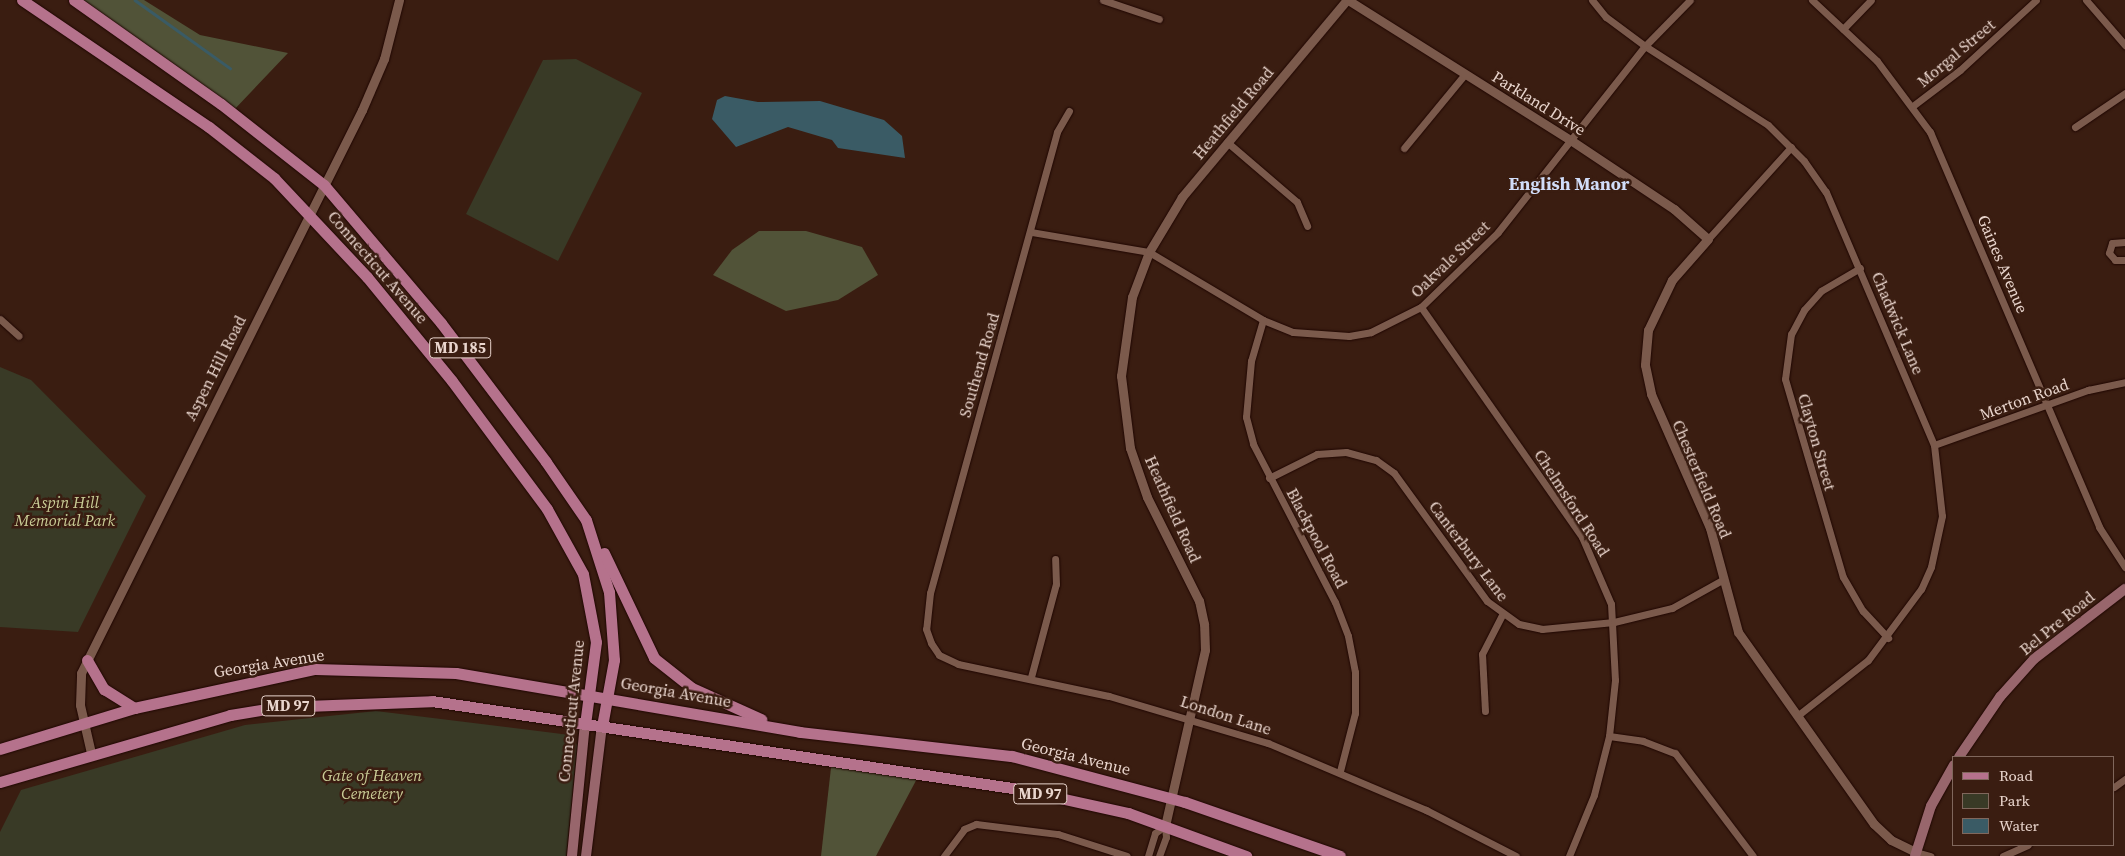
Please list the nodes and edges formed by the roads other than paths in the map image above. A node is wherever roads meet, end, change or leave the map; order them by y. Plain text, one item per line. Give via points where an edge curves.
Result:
1 (22, 0) edge
2 (74, 0) edge
3 (399, 0) edge
4 (1103, 0) edge
5 (1348, 0) edge
6 (1592, 0) edge
7 (1690, 0) edge
8 (1812, 0) edge
9 (1871, 0) edge
10 (2036, 0) edge
11 (2086, 0) edge
12 (1159, 19) dead end
13 (1843, 28) junction
14 (2125, 45) edge
15 (1645, 46) junction
16 (1465, 74) junction
17 (2125, 93) edge
18 (1914, 105) junction
19 (1069, 111) dead end
20 (2075, 126) dead end
21 (1572, 141) junction
22 (1227, 142) junction
23 (1791, 147) junction
24 (1404, 148) dead end
25 (324, 186) junction
26 (310, 213) junction
27 (1307, 226) dead end
28 (1031, 232) junction
29 (1708, 239) junction
30 (2125, 242) edge
31 (1149, 252) junction
32 (2125, 261) edge
33 (1860, 268) junction
34 (1421, 307) junction
35 (0, 319) edge
36 (1262, 320) junction
37 (19, 336) dead end
38 (2125, 382) edge
39 (2048, 407) junction
40 (1934, 445) junction
41 (1269, 478) junction
42 (586, 520) junction
43 (1055, 559) dead end
44 (2125, 567) edge
45 (1722, 580) junction
46 (2125, 590) edge
47 (1502, 615) junction
48 (1614, 622) junction
49 (926, 629) joint
50 (1888, 638) junction
51 (87, 660) junction
52 (1031, 677) junction
53 (591, 693) junction
54 (609, 696) junction
55 (134, 708) junction
56 (1485, 711) dead end
57 (1797, 716) junction
58 (1190, 717) junction
59 (84, 723) junction
60 (585, 724) junction
61 (602, 726) junction
62 (781, 728) junction
63 (1609, 736) junction
64 (0, 749) edge
65 (91, 753) junction
66 (1960, 756) edge
67 (1952, 769) edge
68 (1340, 771) junction
69 (0, 782) edge
70 (1170, 798) junction
71 (1164, 826) junction
72 (2026, 846) edge
73 (1915, 854) edge
74 (572, 856) edge
75 (586, 856) edge
76 (944, 856) edge
77 (1127, 856) edge
78 (1148, 856) edge
79 (1159, 856) edge
80 (1246, 856) edge
81 (1340, 856) edge
82 (1516, 856) edge
83 (1569, 856) edge
84 (1753, 856) edge
85 (1930, 856) edge
86 (2003, 856) edge

1 - 26 main road, Connecticut Avenue / MD 185 via 209,127
2 - 25 main road, Connecticut Avenue / MD 185 via 221,104
3 - 25 street, Aspen Hill Road via 384,59
4 - 12 street
5 - 16 street, Parkland Drive
5 - 22 street, Heathfield Road
6 - 15 street, Chadwick Lane via 1606,17
7 - 15 street, Oakvale Street
8 - 13 street, Gaines Avenue
9 - 13 street
10 - 18 street, Morgal Street via 1960,70
11 - 14 street
13 - 18 street, Gaines Avenue
15 - 21 street, Oakvale Street
15 - 23 street, Chadwick Lane via 1768,125
16 - 21 street, Parkland Drive
16 - 24 street
17 - 20 street
18 - 39 street, Gaines Avenue via 1947,166
19 - 28 street, Southend Road via 1056,132
21 - 29 street, Parkland Drive via 1674,209
21 - 34 street, Oakvale Street via 1498,232
22 - 27 street via 1297,202
22 - 31 street, Heathfield Road via 1182,197
23 - 29 street, Chesterfield Road
23 - 33 street, Chadwick Lane via 1826,192
25 - 26 street, Aspen Hill Road
25 - 42 main road, Connecticut Avenue / MD 185 via 451,336
26 - 51 street, Aspen Hill Road
26 - 53 main road, Connecticut Avenue / MD 185 via 452,380 566,538 592,602 596,642
28 - 31 street, Oakvale Street
28 - 49 street, Southend Road via 930,593
29 - 45 street, Chesterfield Road via 1660,299 1648,330 1645,365 1660,418 1710,528
30 - 32 street via 2112,244 2109,253 2115,260
31 - 36 street, Oakvale Street
31 - 58 street, Heathfield Road via 1132,298 1123,349 1123,405 1130,448 1147,497 1199,601 1204,624 1205,650
33 - 40 street, Chadwick Lane
33 - 50 street, Clayton Street via 1828,286 1804,310 1791,334 1785,379 1843,577 1863,611
34 - 36 street, Oakvale Street via 1384,327 1349,336 1311,336
34 - 48 street, Chelmsford Road via 1582,537 1601,573
35 - 37 street
36 - 41 street, Blackpool Road via 1251,361 1246,417
38 - 39 street, Merton Road
39 - 40 street, Merton Road
39 - 44 street, Gaines Avenue via 2099,527
40 - 50 street, Chadwick Lane via 1942,492 1938,542 1921,589
41 - 47 street, Canterbury Lane via 1317,454 1346,452 1376,460 1394,473
41 - 68 street, Blackpool Road via 1335,602 1348,636 1355,672 1355,713
42 - 54 main road, Connecticut Avenue / MD 185 via 604,572 614,627
42 - 62 main road via 654,658 692,688
43 - 52 street via 1056,584
45 - 48 street, Canterbury Lane via 1672,608
45 - 57 street, Chesterfield Road via 1738,632
46 - 66 main road, Bel Pre Road via 2034,659 2000,697
47 - 48 street, Canterbury Lane via 1542,628
47 - 56 street via 1482,654
48 - 63 street, Chelmsford Road via 1615,680
49 - 52 street, London Lane via 939,655 958,664
50 - 57 street, Chadwick Lane via 1852,675
51 - 55 main road via 104,689
51 - 59 street, Aspen Hill Road via 79,691
52 - 58 street, London Lane
53 - 54 main road, Georgia Avenue / MD 97
53 - 55 main road, Georgia Avenue / MD 97 via 456,673 314,669
53 - 60 main road, Connecticut Avenue / MD 185
54 - 61 main road, Connecticut Avenue / MD 185
54 - 62 main road, Georgia Avenue / MD 97
55 - 59 main road, Georgia Avenue / MD 97
57 - 73 street, Chesterfield Road via 1874,824 1891,840
58 - 68 street, London Lane
58 - 70 street, Heathfield Road
59 - 64 main road, Georgia Avenue / MD 97
59 - 65 street, Aspen Hill Road
60 - 61 main road, MD 97
60 - 65 main road, MD 97 via 432,701 386,700 230,715
60 - 74 main road, Connecticut Avenue
61 - 71 main road, MD 97 via 1019,789 1128,813
61 - 75 main road, Connecticut Avenue
62 - 70 main road, Georgia Avenue / MD 97 via 1012,756
63 - 83 street, Chelmsford Road via 1594,795
63 - 84 street via 1643,741 1675,753
65 - 69 main road, MD 97
67 - 73 main road via 1931,806
68 - 82 street, London Lane
70 - 71 street, Heathfield Road
70 - 81 main road, Georgia Avenue / MD 97
71 - 78 street via 1155,833
71 - 79 street via 1166,837
71 - 80 main road, MD 97
72 - 86 street
73 - 85 street, Chesterfield Road
76 - 77 street via 964,829 985,824 1058,834

